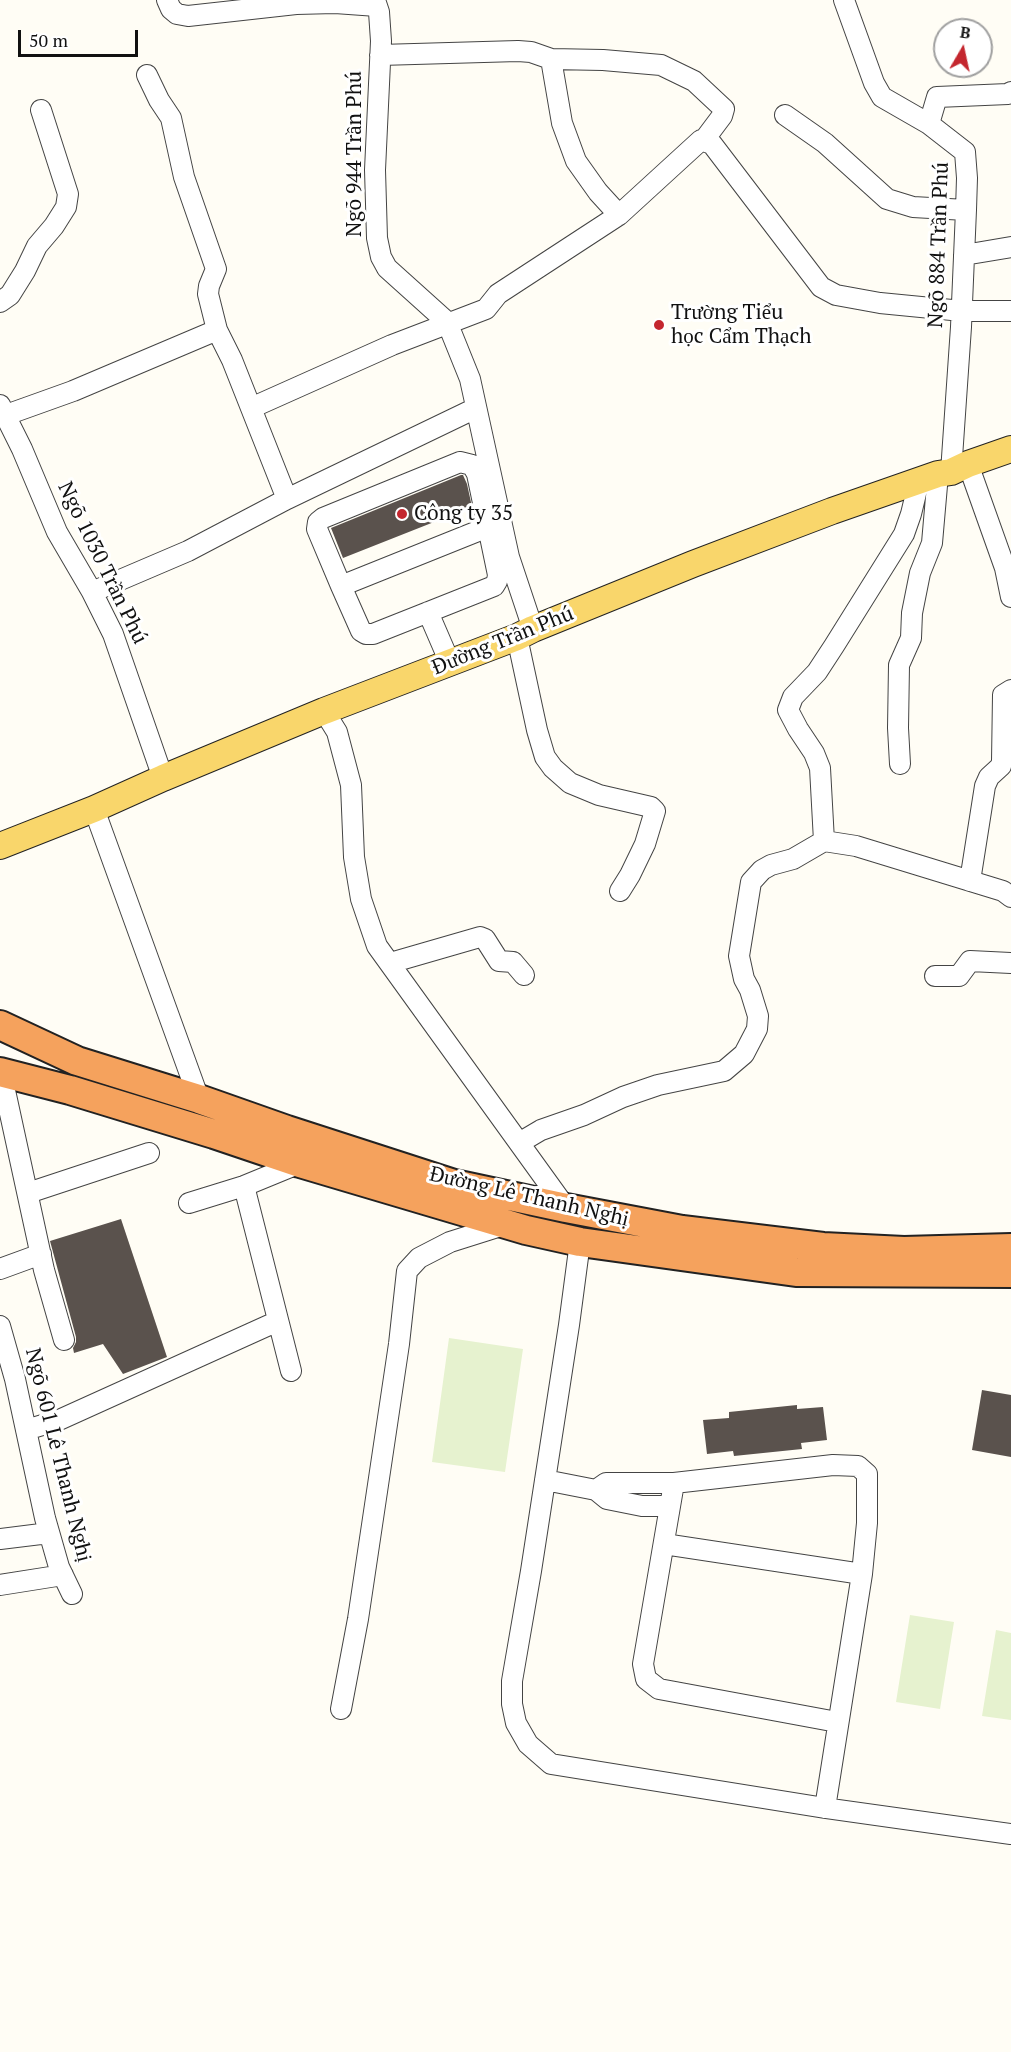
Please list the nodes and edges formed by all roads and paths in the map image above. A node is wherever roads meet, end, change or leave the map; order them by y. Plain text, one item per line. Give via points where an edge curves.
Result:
1 (167, 0) edge
2 (844, 0) edge
3 (376, 3) edge
4 (380, 55) junction
5 (551, 59) junction
6 (147, 75) dead end
7 (1011, 92) edge
8 (41, 110) dead end
9 (784, 115) dead end
10 (929, 124) junction
11 (708, 142) junction
12 (966, 210) junction
13 (619, 215) junction
14 (1011, 247) edge
15 (964, 255) junction
16 (0, 302) edge
17 (962, 311) junction
18 (1011, 311) edge
19 (447, 322) junction
20 (217, 330) junction
21 (251, 408) junction
22 (476, 408) junction
23 (3, 410) edge
24 (1011, 449) edge
25 (944, 473) junction
26 (287, 499) junction
27 (488, 527) junction
28 (341, 586) junction
29 (92, 592) junction
30 (1011, 597) edge
31 (428, 612) junction
32 (525, 633) junction
33 (450, 663) junction
34 (1011, 690) edge
35 (324, 711) junction
36 (900, 764) dead end
37 (163, 778) junction
38 (94, 809) junction
39 (824, 841) junction
40 (0, 846) edge
41 (970, 881) junction
42 (620, 891) dead end
43 (1011, 897) edge
44 (390, 963) junction
45 (1011, 963) edge
46 (524, 975) dead end
47 (934, 976) dead end
48 (2, 1025) edge
49 (1, 1072) edge
50 (199, 1099) junction
51 (519, 1143) junction
52 (149, 1154) dead end
53 (300, 1163) junction
54 (243, 1186) junction
55 (28, 1193) junction
56 (189, 1203) dead end
57 (566, 1208) junction
58 (507, 1224) junction
59 (580, 1242) junction
60 (1011, 1248) edge
61 (41, 1254) junction
62 (0, 1269) edge
63 (1011, 1273) edge
64 (279, 1321) junction
65 (0, 1326) edge
66 (64, 1340) dead end
67 (291, 1371) dead end
68 (7, 1379) edge
69 (26, 1430) junction
70 (545, 1480) junction
71 (674, 1483) junction
72 (596, 1490) junction
73 (670, 1506) junction
74 (49, 1533) junction
75 (0, 1539) edge
76 (664, 1544) junction
77 (862, 1574) junction
78 (63, 1575) junction
79 (0, 1585) edge
80 (72, 1594) dead end
81 (341, 1708) dead end
82 (837, 1722) junction
83 (825, 1808) junction
84 (1011, 1834) edge

1 - 3 street via 177,14 189,16 296,4
2 - 10 street, Ngõ 884 Trần Phú via 882,97
3 - 4 street, Ngõ 944 Trần Phú
4 - 5 street via 518,51
4 - 19 street, Ngõ 944 Trần Phú via 375,170 381,257 387,268
5 - 11 street via 644,62 671,68 694,81 723,109
5 - 13 street via 562,123 576,161
6 - 20 street via 171,117 184,177 216,269 208,294
7 - 10 street via 937,97
8 - 16 street via 68,194 66,207 37,246 10,295
9 - 12 street via 825,143 887,199 913,207
10 - 12 street, Ngõ 884 Trần Phú via 966,152
11 - 13 street via 698,141
11 - 17 street via 821,287 851,298
12 - 15 street, Ngõ 884 Trần Phú
13 - 19 street via 498,294 486,309
14 - 15 street
15 - 17 street, Ngõ 884 Trần Phú
17 - 18 street
17 - 25 street, Ngõ 884 Trần Phú
19 - 21 street
19 - 22 street, Ngõ 944 Trần Phú via 470,379
20 - 21 street
20 - 23 street via 74,391
21 - 26 street
22 - 26 street
22 - 32 street, Ngõ 944 Trần Phú
23 - 29 street, Ngõ 1030 Trần Phú via 57,532
24 - 25 main road, Đường Trần Phú
25 - 30 street via 1005,568
25 - 32 main road, Đường Trần Phú via 832,510
25 - 36 street via 932,543 920,573 911,638 899,665
25 - 39 street via 816,672 789,703 788,710 820,768
26 - 29 street via 188,551
27 - 28 street
27 - 28 street via 477,474 472,465 460,462 318,522 317,529
27 - 31 street via 498,575 494,586
28 - 31 street via 361,631 366,634
29 - 37 street, Ngõ 1030 Trần Phú via 113,634
31 - 33 street
32 - 33 main road, Đường Trần Phú
32 - 42 street, Ngõ 944 Trần Phú via 537,730 545,757 553,768 570,783 655,811 645,844
33 - 35 main road, Đường Trần Phú
34 - 41 street via 1003,695 1002,761 985,786
35 - 37 main road, Đường Trần Phú
35 - 44 street via 336,732 351,785 354,856 361,899 377,946
37 - 38 main road, Đường Trần Phú
38 - 40 main road, Đường Trần Phú
38 - 50 street
39 - 41 street via 856,846
39 - 51 street via 793,859 762,870 751,882 739,956 758,1016 757,1029 744,1054 724,1071 623,1097
41 - 43 street
44 - 46 street via 480,937 499,962 513,962
44 - 51 street
45 - 47 street via 970,961 959,976
48 - 50 highway, Đường Lê Thanh Nghị via 77,1060
49 - 53 highway, Đường Lê Thanh Nghị via 81,1093
49 - 55 street
50 - 57 highway, Đường Lê Thanh Nghị via 454,1184
51 - 57 street
52 - 55 street
53 - 54 street
53 - 58 highway, Đường Lê Thanh Nghị
54 - 56 street
54 - 64 street
55 - 61 street
57 - 60 highway, Đường Lê Thanh Nghị via 682,1230 823,1247 904,1251
58 - 59 highway, Đường Lê Thanh Nghị
58 - 81 street via 450,1242 419,1258 407,1271 358,1619
59 - 63 highway, Đường Lê Thanh Nghị via 796,1272
59 - 70 street
61 - 62 street
61 - 66 street
64 - 67 street
64 - 69 street via 59,1420
65 - 68 street, Ngõ 601 Lê Thanh Nghị
68 - 69 street, Ngõ 601 Lê Thanh Nghị
69 - 74 street, Ngõ 601 Lê Thanh Nghị
70 - 72 street
70 - 83 street via 512,1681 516,1723 528,1743 551,1764
71 - 72 street via 606,1483
71 - 73 street
71 - 77 street via 832,1465 858,1466 867,1474
72 - 73 street via 607,1499 642,1506
73 - 76 street
74 - 75 street
74 - 78 street, Ngõ 601 Lê Thanh Nghị
76 - 77 street
76 - 82 street via 643,1664 646,1679 659,1689
77 - 82 street
78 - 79 street
78 - 80 street, Ngõ 601 Lê Thanh Nghị
82 - 83 street
83 - 84 street

